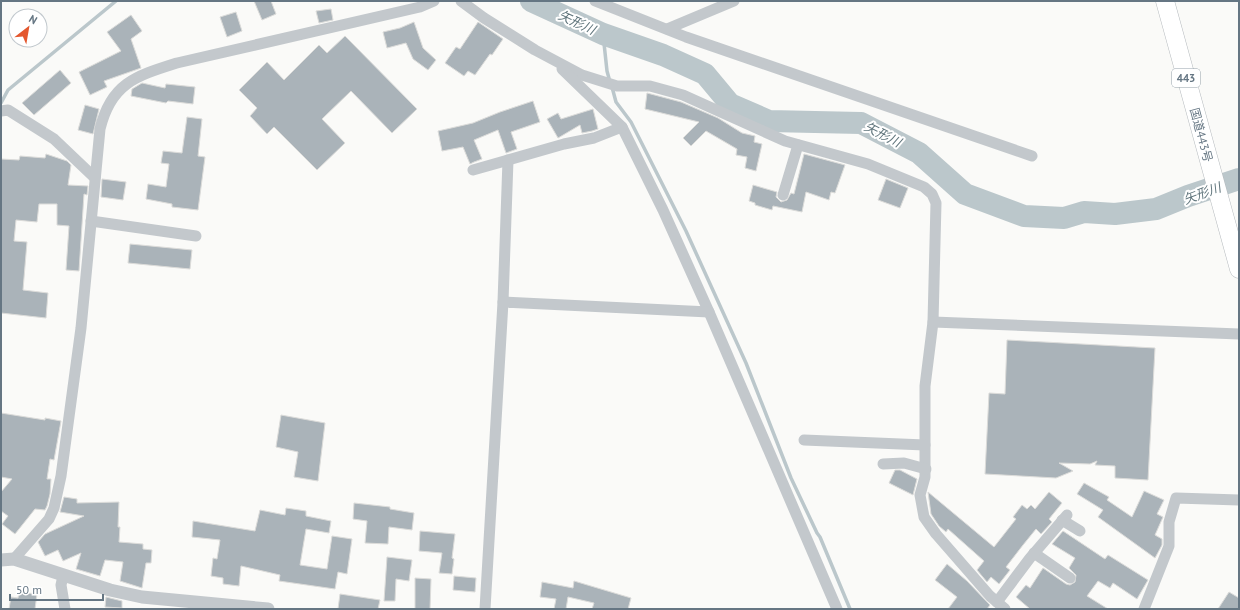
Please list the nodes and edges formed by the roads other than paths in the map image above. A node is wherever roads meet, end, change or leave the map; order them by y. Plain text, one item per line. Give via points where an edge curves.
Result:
1 (434, 1) edge
2 (461, 1) edge
3 (595, 1) edge
4 (734, 1) edge
5 (1165, 1) edge
6 (667, 29) junction
7 (550, 58) junction
8 (1, 111) edge
9 (622, 127) junction
10 (798, 144) junction
11 (1032, 156) dead end
12 (508, 160) junction
13 (473, 170) dead end
14 (95, 178) junction
15 (783, 195) dead end
16 (91, 221) junction
17 (196, 236) dead end
18 (1239, 269) edge
19 (503, 302) junction
20 (709, 312) junction
21 (933, 322) junction
22 (1239, 334) edge
23 (804, 440) dead end
24 (926, 445) junction
25 (883, 464) dead end
26 (926, 469) junction
27 (1239, 500) edge
28 (1080, 531) dead end
29 (1034, 553) junction
30 (7, 559) edge
31 (64, 576) junction
32 (1070, 578) dead end
33 (1001, 606) edge
34 (65, 609) edge
35 (262, 609) edge
36 (485, 609) edge
37 (837, 609) edge
38 (1144, 609) edge

1 - 14 street via 420,7 177,63 142,74 123,85 110,100 100,128
2 - 7 street
3 - 6 street
4 - 6 street
5 - 18 highway, 国道443号 / 443
6 - 11 street
7 - 9 street
7 - 10 street via 582,75 617,86 650,86 683,95 785,141
8 - 14 street via 8,110 54,139
9 - 12 street via 594,138
9 - 20 street
10 - 15 street
10 - 21 street via 868,164 924,187 932,194 936,203
12 - 13 street
12 - 19 street
14 - 16 street
16 - 17 street
16 - 30 street via 81,328 61,476 54,508 49,519
19 - 20 street
19 - 36 street
20 - 37 street
21 - 22 street
21 - 24 street via 925,386
23 - 24 street
24 - 26 street
25 - 26 street via 904,464
26 - 33 street via 920,494 924,517 936,534
27 - 38 street via 1176,498 1169,522 1169,546
28 - 29 street via 1064,517
29 - 32 street
29 - 33 street
30 - 31 street
31 - 34 street via 61,585
31 - 35 street via 142,597

